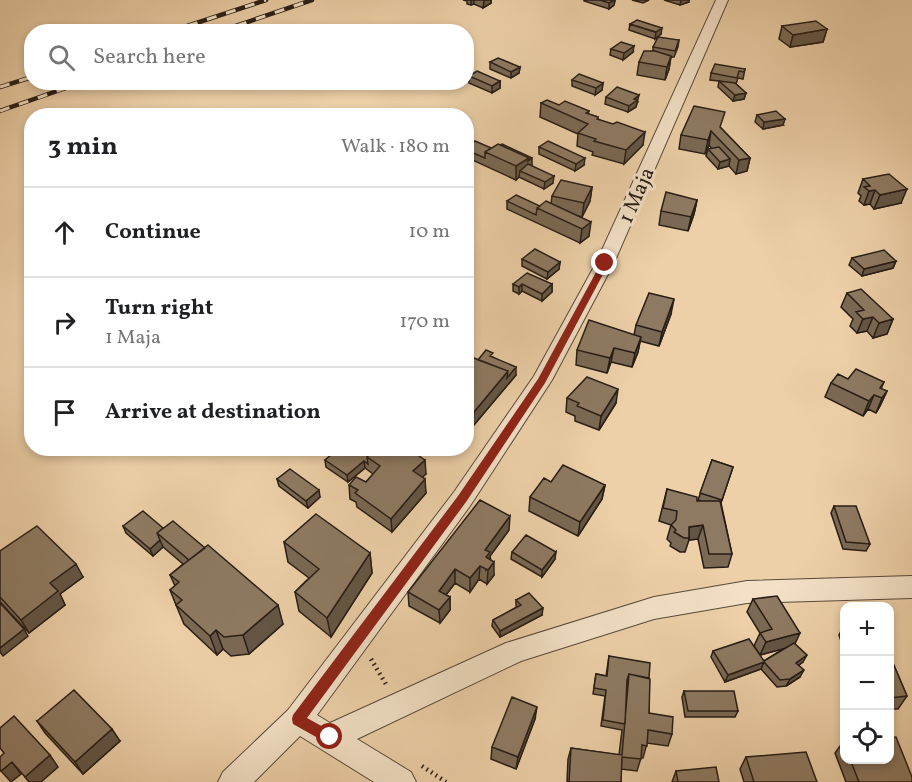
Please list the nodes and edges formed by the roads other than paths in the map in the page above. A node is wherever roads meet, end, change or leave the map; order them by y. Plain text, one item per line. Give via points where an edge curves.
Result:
1 (722, 0) edge
2 (912, 587) edge
3 (298, 719) junction
4 (330, 737) junction
5 (407, 771) edge
6 (233, 782) edge

1 - 3 street, 1 Maja via 605,263 542,380 462,499
2 - 4 street via 747,592 654,608 515,651
3 - 4 street
3 - 6 street, 1 Maja
4 - 5 street

